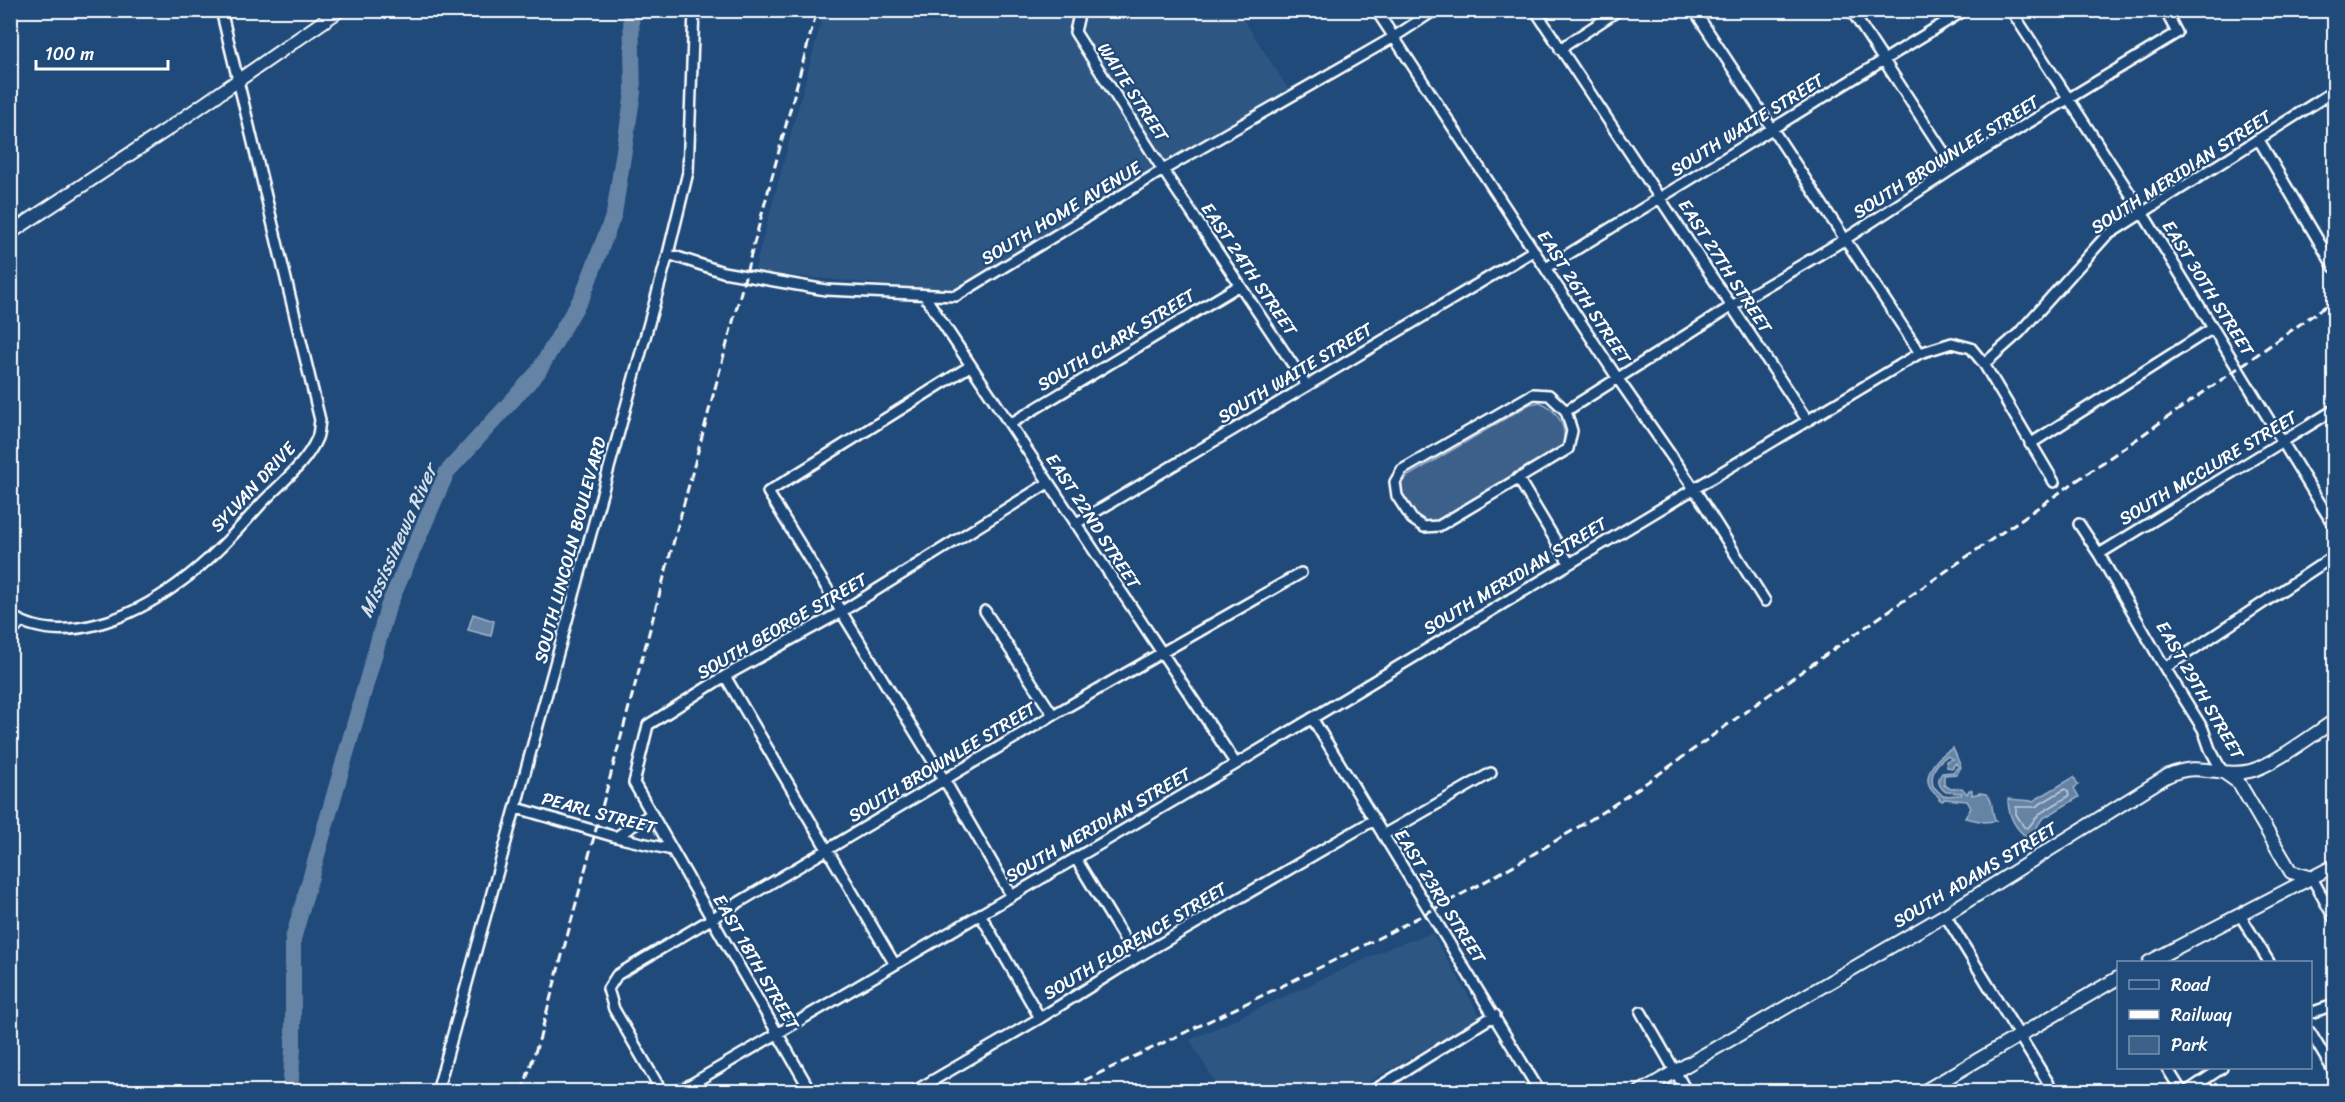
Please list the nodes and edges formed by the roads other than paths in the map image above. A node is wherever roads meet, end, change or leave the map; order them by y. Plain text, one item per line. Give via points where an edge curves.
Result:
1 (221, 10) edge
2 (340, 10) edge
3 (694, 10) edge
4 (1080, 10) edge
5 (1376, 10) edge
6 (1436, 10) edge
7 (1536, 10) edge
8 (1618, 10) edge
9 (1694, 10) edge
10 (1851, 10) edge
11 (1965, 10) edge
12 (2011, 10) edge
13 (2164, 10) edge
14 (1394, 37) junction
15 (1560, 49) junction
16 (1884, 60) junction
17 (239, 80) junction
18 (2334, 91) edge
19 (2069, 100) junction
20 (1771, 128) junction
21 (2259, 140) junction
22 (1954, 168) junction
23 (1163, 170) junction
24 (1661, 199) junction
25 (2142, 212) junction
26 (10, 233) edge
27 (1844, 240) junction
28 (1533, 251) junction
29 (668, 254) junction
30 (2334, 267) edge
31 (1546, 268) junction
32 (1240, 285) junction
33 (924, 295) junction
34 (1732, 306) junction
35 (2213, 328) junction
36 (1920, 353) junction
37 (1984, 363) junction
38 (970, 366) junction
39 (1618, 379) junction
40 (1307, 386) junction
41 (2334, 410) edge
42 (1566, 411) junction
43 (1807, 420) junction
44 (1010, 424) junction
45 (2283, 442) junction
46 (2030, 444) junction
47 (1518, 478) junction
48 (2054, 482) dead end
49 (1048, 483) junction
50 (1695, 490) junction
51 (1075, 524) junction
52 (2079, 524) dead end
53 (2334, 526) edge
54 (2099, 554) junction
55 (2334, 556) edge
56 (1569, 562) junction
57 (1301, 573) dead end
58 (1765, 601) dead end
59 (985, 611) dead end
60 (841, 612) junction
61 (10, 615) edge
62 (21, 622) junction
63 (10, 634) edge
64 (1161, 653) junction
65 (2165, 668) junction
66 (725, 676) junction
67 (1053, 716) junction
68 (1312, 718) junction
69 (2334, 721) edge
70 (1236, 764) junction
71 (2222, 771) junction
72 (1491, 773) dead end
73 (945, 781) junction
74 (517, 808) junction
75 (651, 814) junction
76 (1374, 820) junction
77 (1383, 835) junction
78 (616, 837) junction
79 (672, 850) junction
80 (826, 850) junction
81 (1076, 859) junction
82 (2334, 866) edge
83 (2291, 872) junction
84 (2312, 878) junction
85 (2283, 894) junction
86 (1011, 895) junction
87 (980, 914) junction
88 (1946, 915) junction
89 (2240, 915) junction
90 (712, 918) junction
91 (2334, 918) edge
92 (1136, 958) junction
93 (2153, 961) edge
94 (2268, 961) edge
95 (894, 963) junction
96 (2117, 981) edge
97 (2334, 1005) edge
98 (1641, 1012) dead end
99 (2312, 1012) edge
100 (1495, 1015) junction
101 (1040, 1018) junction
102 (779, 1033) junction
103 (2018, 1035) junction
104 (2312, 1035) edge
105 (2168, 1069) edge
106 (2220, 1069) edge
107 (1675, 1071) junction
108 (2334, 1072) edge
109 (437, 1092) edge
110 (662, 1092) edge
111 (678, 1092) edge
112 (811, 1092) edge
113 (913, 1092) edge
114 (1371, 1092) edge
115 (1540, 1092) edge
116 (1640, 1092) edge
117 (1687, 1092) edge
118 (1923, 1092) edge
119 (2054, 1092) edge
120 (2184, 1092) edge

1 - 17 street, SYLVAN DRIVE
2 - 17 main road
3 - 29 street, SOUTH LINCOLN BOULEVARD via 688,172
4 - 23 street, WAITE STREET via 1075,32
5 - 14 street, EAST 26TH STREET
6 - 14 street, SOUTH HOME AVENUE
7 - 15 street, EAST 27TH STREET
8 - 15 street
9 - 20 street
10 - 16 street
11 - 16 street, SOUTH WAITE STREET
12 - 19 street, EAST 30TH STREET
13 - 19 street, SOUTH BROWNLEE STREET via 2177,33
14 - 23 street, SOUTH HOME AVENUE
14 - 28 street, EAST 26TH STREET
15 - 24 street, EAST 27TH STREET
16 - 20 street, SOUTH WAITE STREET
16 - 22 street
17 - 26 main road
17 - 62 street, SYLVAN DRIVE via 320,420 317,438 300,464 234,534 179,584 128,614 79,630
18 - 21 street, SOUTH MERIDIAN STREET
19 - 22 street, SOUTH BROWNLEE STREET
19 - 25 street, EAST 30TH STREET
20 - 24 street, SOUTH WAITE STREET
20 - 27 street
21 - 25 street, SOUTH MERIDIAN STREET
21 - 30 street
22 - 27 street, SOUTH BROWNLEE STREET
23 - 32 street, EAST 24TH STREET
23 - 33 street, SOUTH HOME AVENUE via 956,296
24 - 31 street, SOUTH WAITE STREET
24 - 34 street, EAST 27TH STREET
25 - 35 street, EAST 30TH STREET
25 - 37 street, SOUTH MERIDIAN STREET via 2106,236 2019,333
27 - 34 street, SOUTH BROWNLEE STREET
27 - 36 street
28 - 31 street, EAST 26TH STREET
28 - 40 street, SOUTH WAITE STREET
29 - 33 street, SOUTH HOME AVENUE via 723,272 825,290
29 - 74 street, SOUTH LINCOLN BOULEVARD
31 - 39 street, EAST 26TH STREET
32 - 40 street, EAST 24TH STREET
32 - 44 street, SOUTH CLARK STREET
33 - 38 street, EAST 22ND STREET
34 - 39 street, SOUTH BROWNLEE STREET
34 - 43 street, EAST 27TH STREET
35 - 45 street, EAST 30TH STREET
35 - 46 street
36 - 37 street, SOUTH MERIDIAN STREET via 1952,343 1971,348
36 - 43 street, SOUTH MERIDIAN STREET
37 - 46 street
38 - 44 street, EAST 22ND STREET
38 - 60 street via 768,492
39 - 42 street, SOUTH BROWNLEE STREET
39 - 50 street, EAST 26TH STREET
40 - 51 street, SOUTH WAITE STREET
41 - 45 street, SOUTH MCCLURE STREET
42 - 47 street via 1572,431 1568,449
42 - 47 street via 1549,395 1533,394 1402,470 1395,482 1397,496 1412,519 1424,527 1439,526
43 - 50 street, SOUTH MERIDIAN STREET
44 - 49 street, EAST 22ND STREET
45 - 53 street, EAST 30TH STREET
45 - 54 street, SOUTH MCCLURE STREET
46 - 48 street
47 - 56 street
49 - 51 street, EAST 22ND STREET
49 - 60 street, SOUTH GEORGE STREET
50 - 56 street, SOUTH MERIDIAN STREET
50 - 58 street, EAST 26TH STREET
51 - 64 street, EAST 22ND STREET
52 - 54 street, EAST 29TH STREET
54 - 65 street, EAST 29TH STREET
55 - 65 street
56 - 68 street, SOUTH MERIDIAN STREET
57 - 64 street, SOUTH BROWNLEE STREET
59 - 67 street
60 - 66 street, SOUTH GEORGE STREET
60 - 73 street
61 - 62 street, SYLVAN DRIVE
62 - 63 street
64 - 67 street, SOUTH BROWNLEE STREET
64 - 70 street, EAST 22ND STREET
65 - 71 street, EAST 29TH STREET via 2203,729
66 - 75 street, SOUTH GEORGE STREET via 648,724 634,783
66 - 80 street
67 - 73 street, SOUTH BROWNLEE STREET
68 - 70 street, SOUTH MERIDIAN STREET
68 - 76 street, EAST 23RD STREET
69 - 71 main road, SOUTH ADAMS STREET via 2266,764 2250,771
70 - 81 street, SOUTH MERIDIAN STREET
71 - 83 main road, EAST 29TH STREET via 2239,783
71 - 88 main road, SOUTH ADAMS STREET via 2197,768 2167,776
72 - 77 street
73 - 80 street, SOUTH BROWNLEE STREET
73 - 86 street
74 - 78 street, PEARL STREET
74 - 109 street, SOUTH LINCOLN BOULEVARD
75 - 78 street
75 - 79 street, SOUTH GEORGE STREET
76 - 77 street, EAST 23RD STREET
76 - 92 street, SOUTH FLORENCE STREET
77 - 100 street, EAST 23RD STREET
78 - 79 street, PEARL STREET
79 - 90 street, EAST 18TH STREET
80 - 90 street, SOUTH BROWNLEE STREET
80 - 95 street
81 - 86 street, SOUTH MERIDIAN STREET
81 - 92 street
82 - 84 main road
83 - 84 main road
83 - 85 main road
84 - 85 main road
84 - 91 street
85 - 89 main road
86 - 87 street, SOUTH MERIDIAN STREET
87 - 95 street, SOUTH MERIDIAN STREET
87 - 101 street
88 - 103 street
88 - 107 main road, SOUTH ADAMS STREET
89 - 93 main road
89 - 94 street
90 - 102 street, EAST 18TH STREET
90 - 110 street, SOUTH BROWNLEE STREET via 617,975 608,989 614,1009
92 - 101 street, SOUTH FLORENCE STREET
95 - 102 street, SOUTH MERIDIAN STREET
96 - 103 main road
97 - 99 street
98 - 107 street
100 - 114 street
100 - 115 street, EAST 23RD STREET
101 - 113 street, SOUTH FLORENCE STREET
102 - 111 street, SOUTH MERIDIAN STREET
102 - 112 street, EAST 18TH STREET
103 - 118 main road
103 - 119 street
104 - 108 street
105 - 120 street
106 - 120 street
107 - 116 main road, SOUTH ADAMS STREET
107 - 117 street

